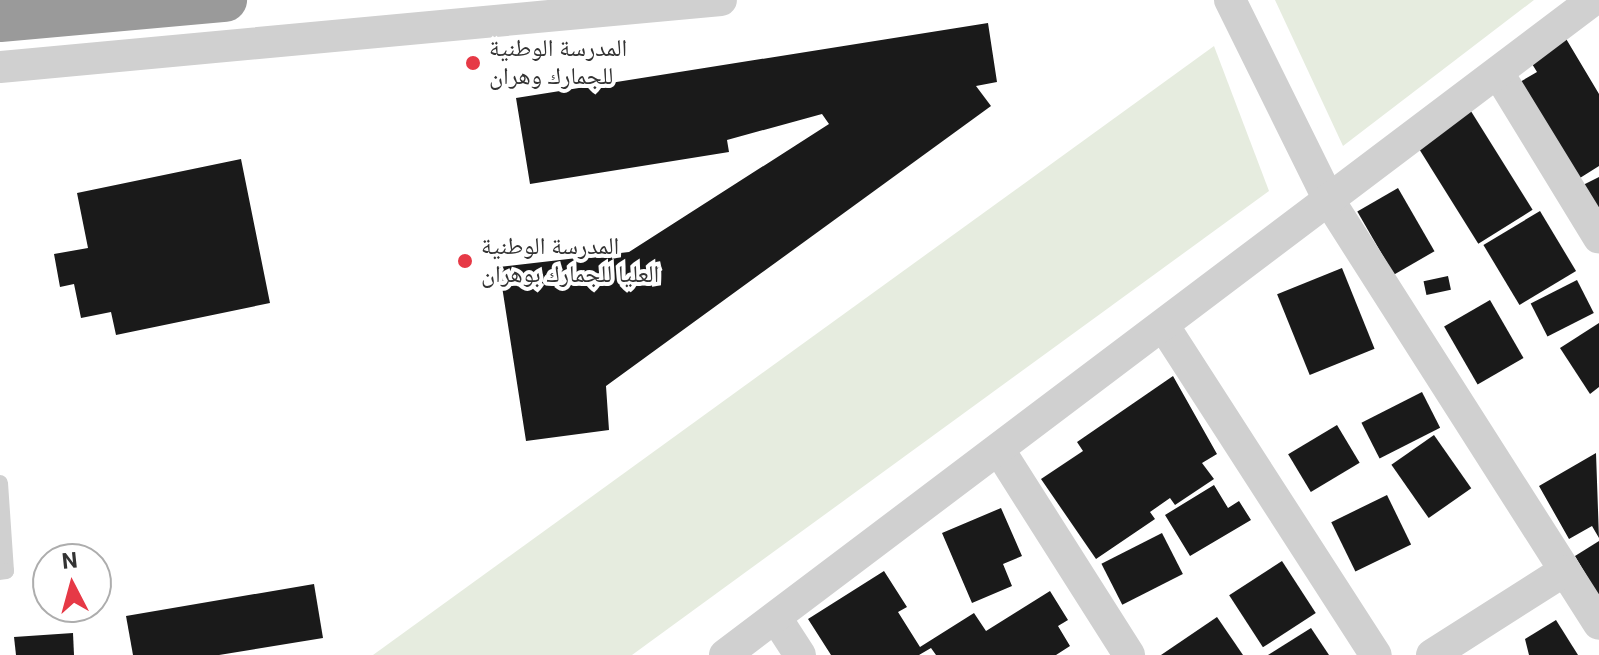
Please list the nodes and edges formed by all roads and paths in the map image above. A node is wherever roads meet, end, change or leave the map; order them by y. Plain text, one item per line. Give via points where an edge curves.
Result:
1 (225, 0) edge
2 (721, 0) edge
3 (1230, 0) edge
4 (1593, 0) edge
5 (0, 20) edge
6 (0, 67) edge
7 (1498, 73) junction
8 (1330, 202) junction
9 (1599, 238) edge
10 (1165, 328) junction
11 (1001, 453) junction
12 (0, 483) edge
13 (1564, 571) junction
14 (0, 572) edge
15 (776, 618) junction
16 (1599, 624) edge
17 (725, 655) edge
18 (800, 655) edge
19 (1129, 655) edge
20 (1376, 655) edge
21 (1432, 655) edge

1 - 5 highway
2 - 6 street
3 - 8 street
4 - 7 street
7 - 8 street
7 - 9 street
8 - 10 street
8 - 13 street
10 - 11 street
10 - 20 street
11 - 15 street
11 - 19 street
12 - 14 lane via 6,571
13 - 16 street
13 - 21 street
15 - 17 street
15 - 18 street

